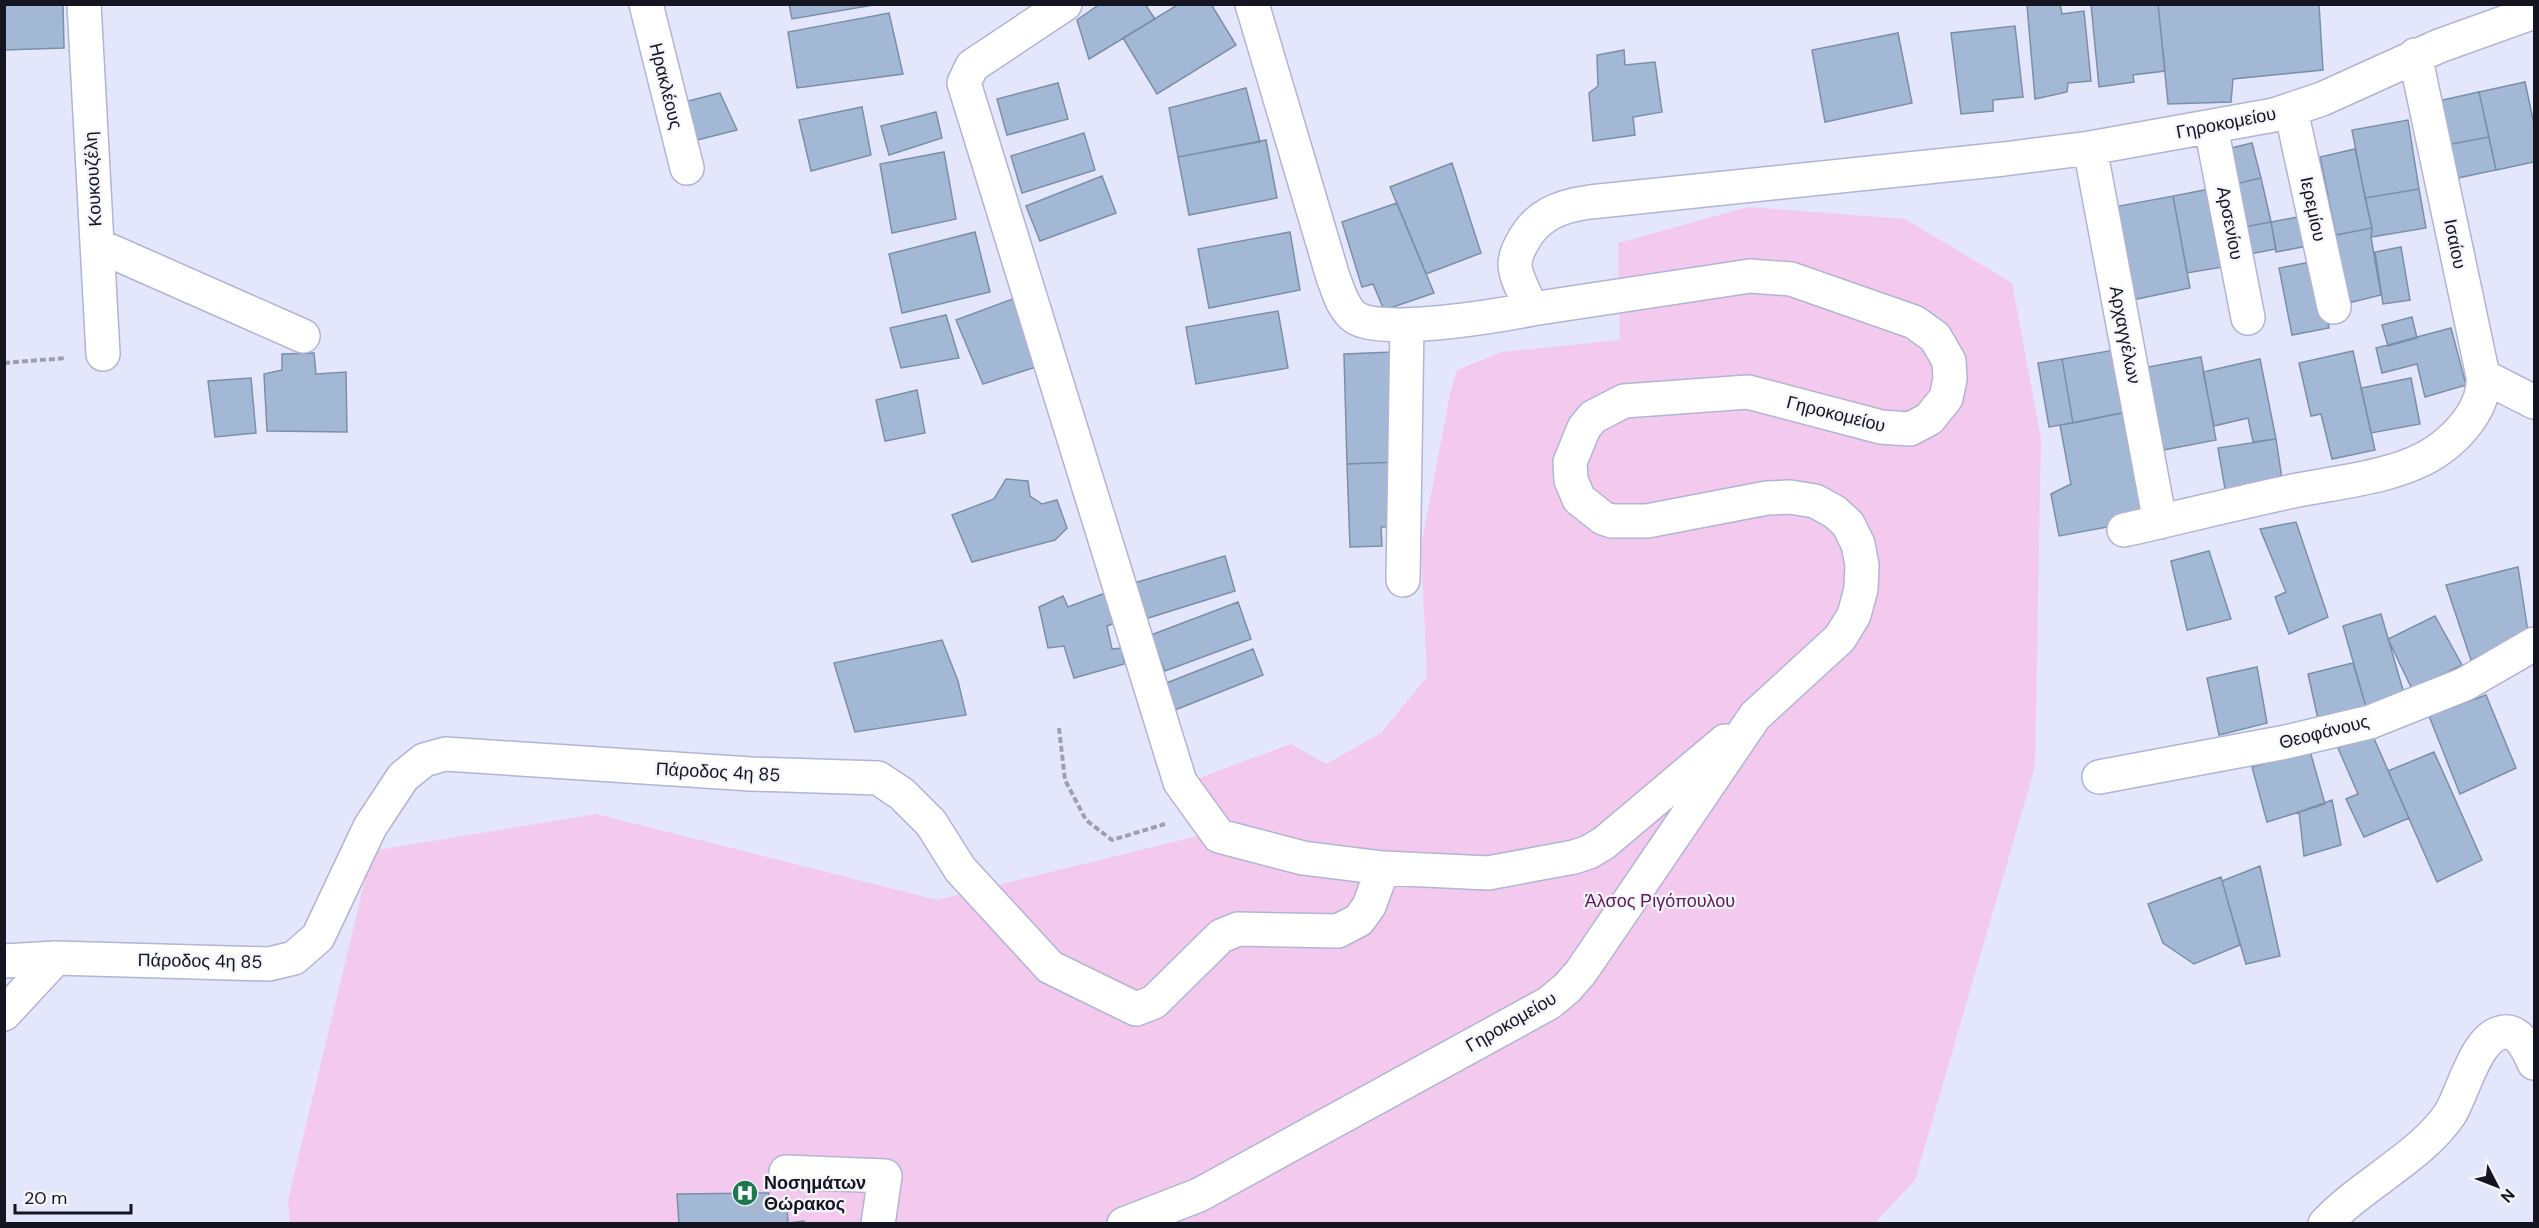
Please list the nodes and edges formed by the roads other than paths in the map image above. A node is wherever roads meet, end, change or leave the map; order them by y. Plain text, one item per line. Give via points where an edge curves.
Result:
1 (84, 4) edge
2 (646, 4) edge
3 (1065, 4) edge
4 (1252, 4) edge
5 (2535, 12) edge
6 (2415, 55) junction
7 (2291, 110) junction
8 (2211, 127) junction
9 (2090, 148) junction
10 (687, 168) dead end
11 (97, 245) junction
12 (2334, 307) dead end
13 (1532, 309) junction
14 (2248, 318) dead end
15 (1407, 325) junction
16 (303, 336) dead end
17 (103, 354) road end
18 (2483, 376) junction
19 (2535, 402) edge
20 (2160, 522) junction
21 (2124, 530) dead end
22 (1403, 580) dead end
23 (2535, 644) edge
24 (1755, 716) junction
25 (2099, 777) dead end
26 (1383, 868) junction
27 (56, 958) junction
28 (4, 961) edge
29 (4, 1014) edge
30 (2535, 1063) edge
31 (786, 1172) dead end
32 (878, 1224) edge
33 (1124, 1224) edge
34 (2325, 1224) edge

1 - 11 street, Κουκουζέλη
2 - 10 street, Ηρακλέους
3 - 26 street via 972,66 964,83 1180,782 1219,836 1303,858
4 - 15 street via 1339,294 1351,314 1361,320
5 - 6 street, Γηροκομείου
6 - 7 street, Γηροκομείου
6 - 18 street, Ισαίου
7 - 8 street, Γηροκομείου
7 - 12 street, Ιερεμίου
8 - 9 street, Γηροκομείου
8 - 14 street, Αρσενίου
9 - 13 street, Γηροκομείου via 1565,206 1544,216 1528,231 1516,254 1515,267
9 - 20 street, Αρχαγγέλων
11 - 16 street
11 - 17 street, Κουκουζέλη
13 - 15 street via 1487,318
13 - 24 street, Γηροκομείου via 1766,276 1791,279 1914,322 1935,337 1949,361 1946,398 1929,419 1910,429 1881,427 1749,392 1624,401 1593,417 1584,428 1570,462 1571,480 1580,500 1603,518 1647,521 1790,497 1815,501 1848,524 1858,544 1862,565 1862,589 1854,615 1840,638
15 - 22 street
18 - 19 street
18 - 20 street via 2479,402 2465,424 2438,451 2369,477
20 - 21 street
23 - 25 street, Θεοφάνους via 2465,684 2370,722
24 - 26 street via 1589,852 1488,873
24 - 33 street, Γηροκομείου via 1581,972 1549,1003 1199,1196
26 - 27 street, Πάροδος 4η 85 via 1369,906 1359,920 1338,931 1238,929 1221,936 1154,1002 1136,1009 1050,967 960,869 931,823 902,794 878,778 751,774 445,754 424,760 403,777 370,827 318,937 294,958 269,963
27 - 28 street, Πάροδος 4η 85
27 - 29 street
30 - 34 street via 2516,1035 2495,1035 2481,1049 2457,1101 2429,1139
31 - 32 street via 885,1176

